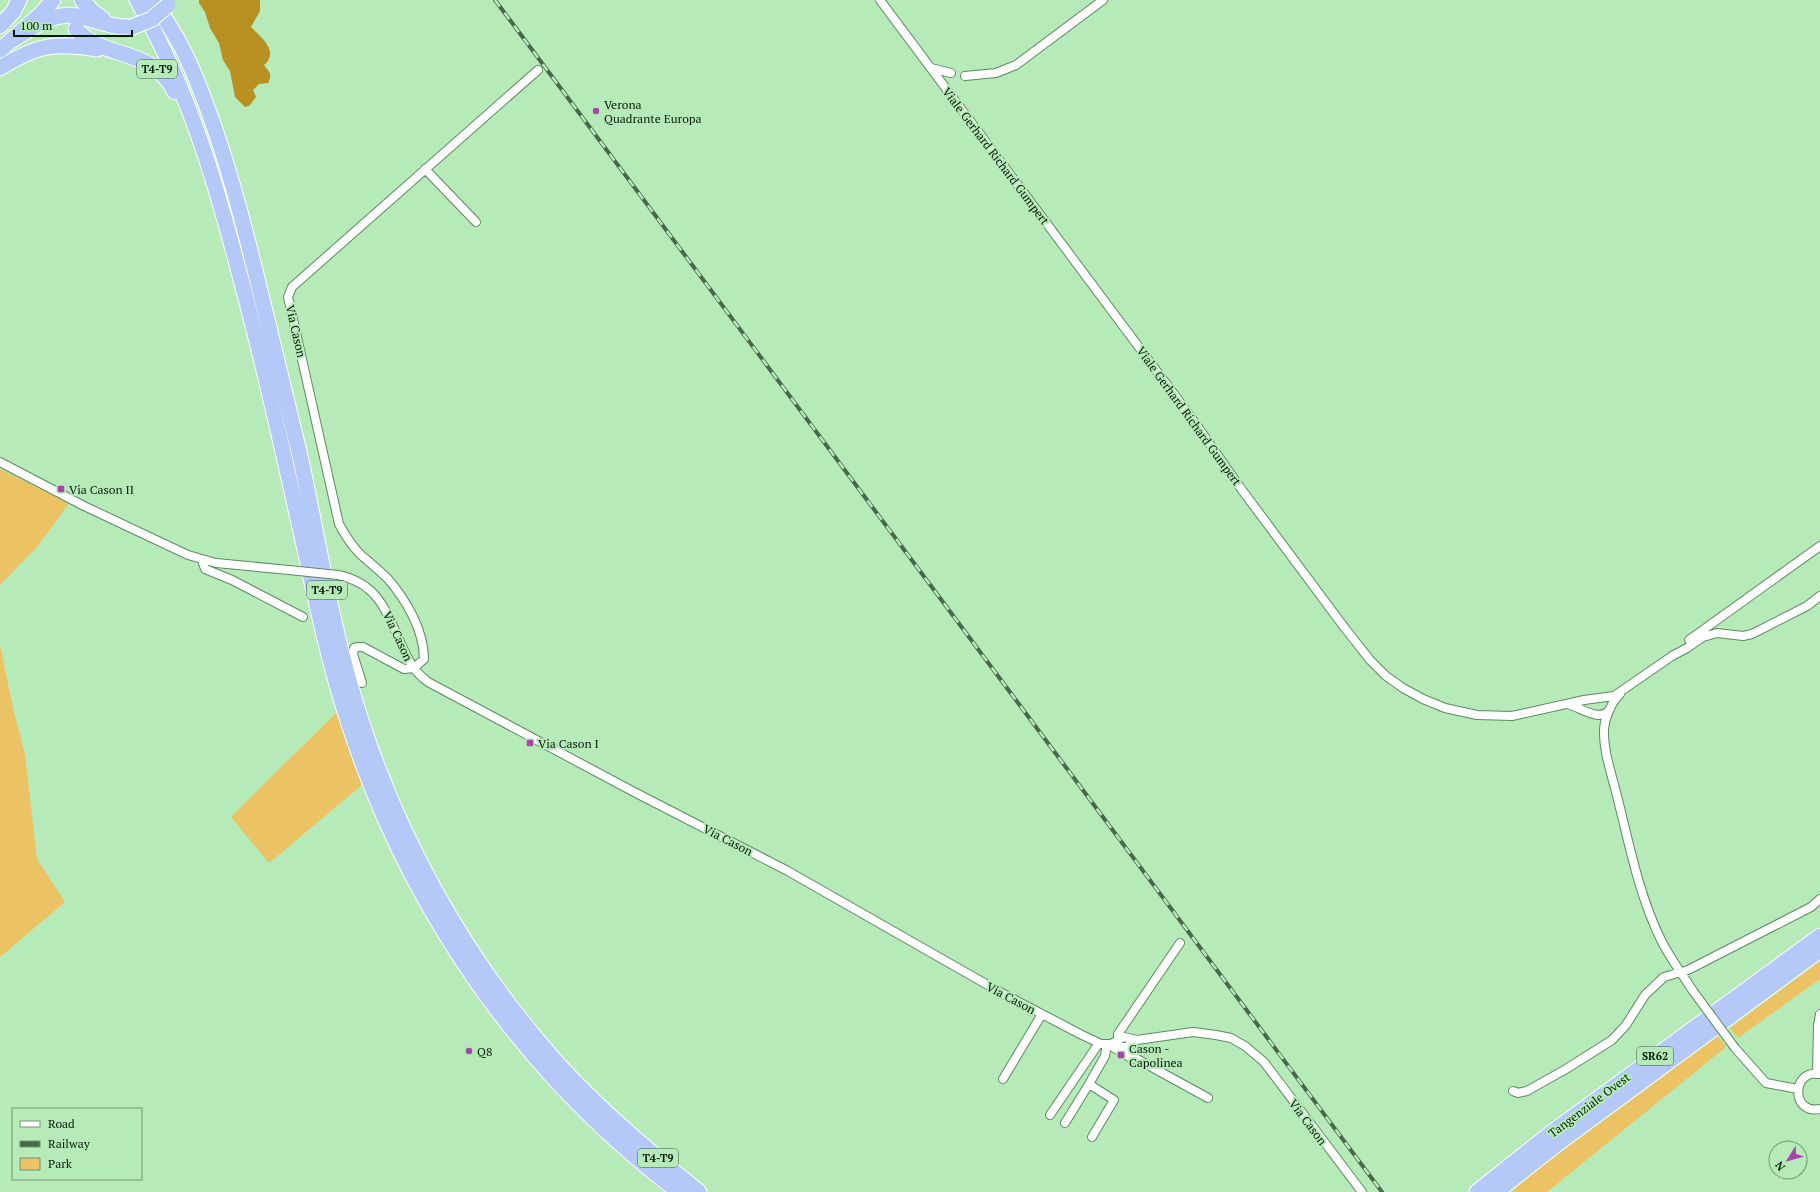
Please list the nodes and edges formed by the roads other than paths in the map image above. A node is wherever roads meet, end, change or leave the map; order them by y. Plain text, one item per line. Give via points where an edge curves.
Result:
1 (19, 0) edge
2 (53, 0) edge
3 (82, 0) edge
4 (137, 0) edge
5 (153, 0) edge
6 (880, 0) edge
7 (1103, 0) edge
8 (166, 2) edge
9 (0, 26) edge
10 (125, 27) junction
11 (76, 29) dead end
12 (6, 46) edge
13 (119, 52) junction
14 (185, 54) junction
15 (0, 68) edge
16 (931, 68) junction
17 (538, 70) dead end
18 (951, 74) dead end
19 (965, 76) dead end
20 (203, 147) junction
21 (425, 169) junction
22 (476, 222) dead end
23 (0, 462) edge
24 (1820, 546) edge
25 (202, 560) junction
26 (1820, 596) edge
27 (304, 617) dead end
28 (1672, 656) junction
29 (414, 668) junction
30 (362, 683) dead end
31 (1622, 692) junction
32 (1567, 704) junction
33 (1610, 708) junction
34 (1820, 899) edge
35 (1820, 936) edge
36 (1180, 943) dead end
37 (1820, 950) edge
38 (1681, 972) junction
39 (1042, 1014) junction
40 (1820, 1014) edge
41 (1138, 1040) junction
42 (1109, 1042) junction
43 (1126, 1047) junction
44 (1137, 1059) junction
45 (1819, 1074) edge
46 (1003, 1079) dead end
47 (1090, 1084) junction
48 (1798, 1089) junction
49 (1513, 1091) dead end
50 (1208, 1098) dead end
51 (1820, 1109) edge
52 (1050, 1115) dead end
53 (1065, 1123) dead end
54 (1092, 1137) dead end
55 (678, 1192) edge
56 (699, 1192) edge
57 (1362, 1192) edge
58 (1477, 1192) edge
59 (1496, 1192) edge

1 - 9 highway via 13,12
2 - 12 highway
3 - 10 highway via 93,12
4 - 20 highway, T4-T9 via 176,75
5 - 14 highway, T4-T9
6 - 16 street, Viale Gerhard Richard Gumpert
7 - 19 street via 1016,65 996,73
8 - 10 highway, T4-T9, bridge via 152,19
8 - 14 highway, T4-T9
10 - 12 highway via 107,25 79,16 58,16 45,20
11 - 13 highway, T4-T9 via 90,41
13 - 15 highway, T4-T9 via 71,45 46,46 24,54
13 - 20 highway, T4-T9 via 145,61 164,75
14 - 56 highway, T4-T9 via 212,123 250,251 301,461 331,611 349,683 377,767 407,836 439,900 476,960 535,1036 561,1067 617,1123
16 - 18 street
16 - 32 street, Viale Gerhard Richard Gumpert via 1344,628 1378,668 1394,682 1423,699 1463,712 1512,716
17 - 21 street, Via Cason
20 - 55 highway, T4-T9 via 255,333 334,673 349,725 389,830 436,921 508,1024 577,1103 641,1163
21 - 22 street
21 - 29 street, Via Cason via 292,287 288,297 339,524 359,553 387,578 412,616 424,647 424,659
23 - 25 street, Via Cason via 168,547
24 - 28 street via 1684,644
25 - 27 street, Via Cason via 208,572 232,580
25 - 29 street, Via Cason, bridge via 338,575 359,582 382,602
26 - 28 street via 1807,606 1752,634 1710,634
28 - 31 street
29 - 30 street, Via Cason via 404,669 363,648 354,648
29 - 39 street, Via Cason via 428,682 445,692 636,794 786,870
31 - 32 street, Viale Gerhard Richard Gumpert via 1614,696
31 - 33 street
32 - 33 street via 1597,715 1606,714
33 - 38 street via 1604,729 1606,750 1643,895 1661,939
34 - 38 street via 1811,906
35 - 58 highway, Tangenziale Ovest / SR62 via 1551,1133
36 - 42 street via 1118,1034
37 - 59 highway, Tangenziale Ovest / SR62 via 1570,1134
38 - 48 street, bridge via 1735,1048 1766,1083
38 - 49 street via 1657,983 1645,995 1622,1030 1603,1047 1527,1091
39 - 42 street, Via Cason
39 - 46 street, Via Cason
40 - 45 street
41 - 42 street, Via Cason via 1124,1037
41 - 43 street, Via Cason
41 - 44 street
41 - 57 street, Via Cason via 1193,1032 1231,1038 1245,1046 1264,1062
42 - 43 street, Via Cason
42 - 44 street, Via Cason via 1131,1058
42 - 47 street via 1105,1056
42 - 52 street
43 - 44 street, Via Cason
44 - 50 street, Via Cason
45 - 48 street via 1804,1078
47 - 53 street
47 - 54 street via 1114,1100
48 - 51 street via 1798,1096 1803,1105 1812,1110

